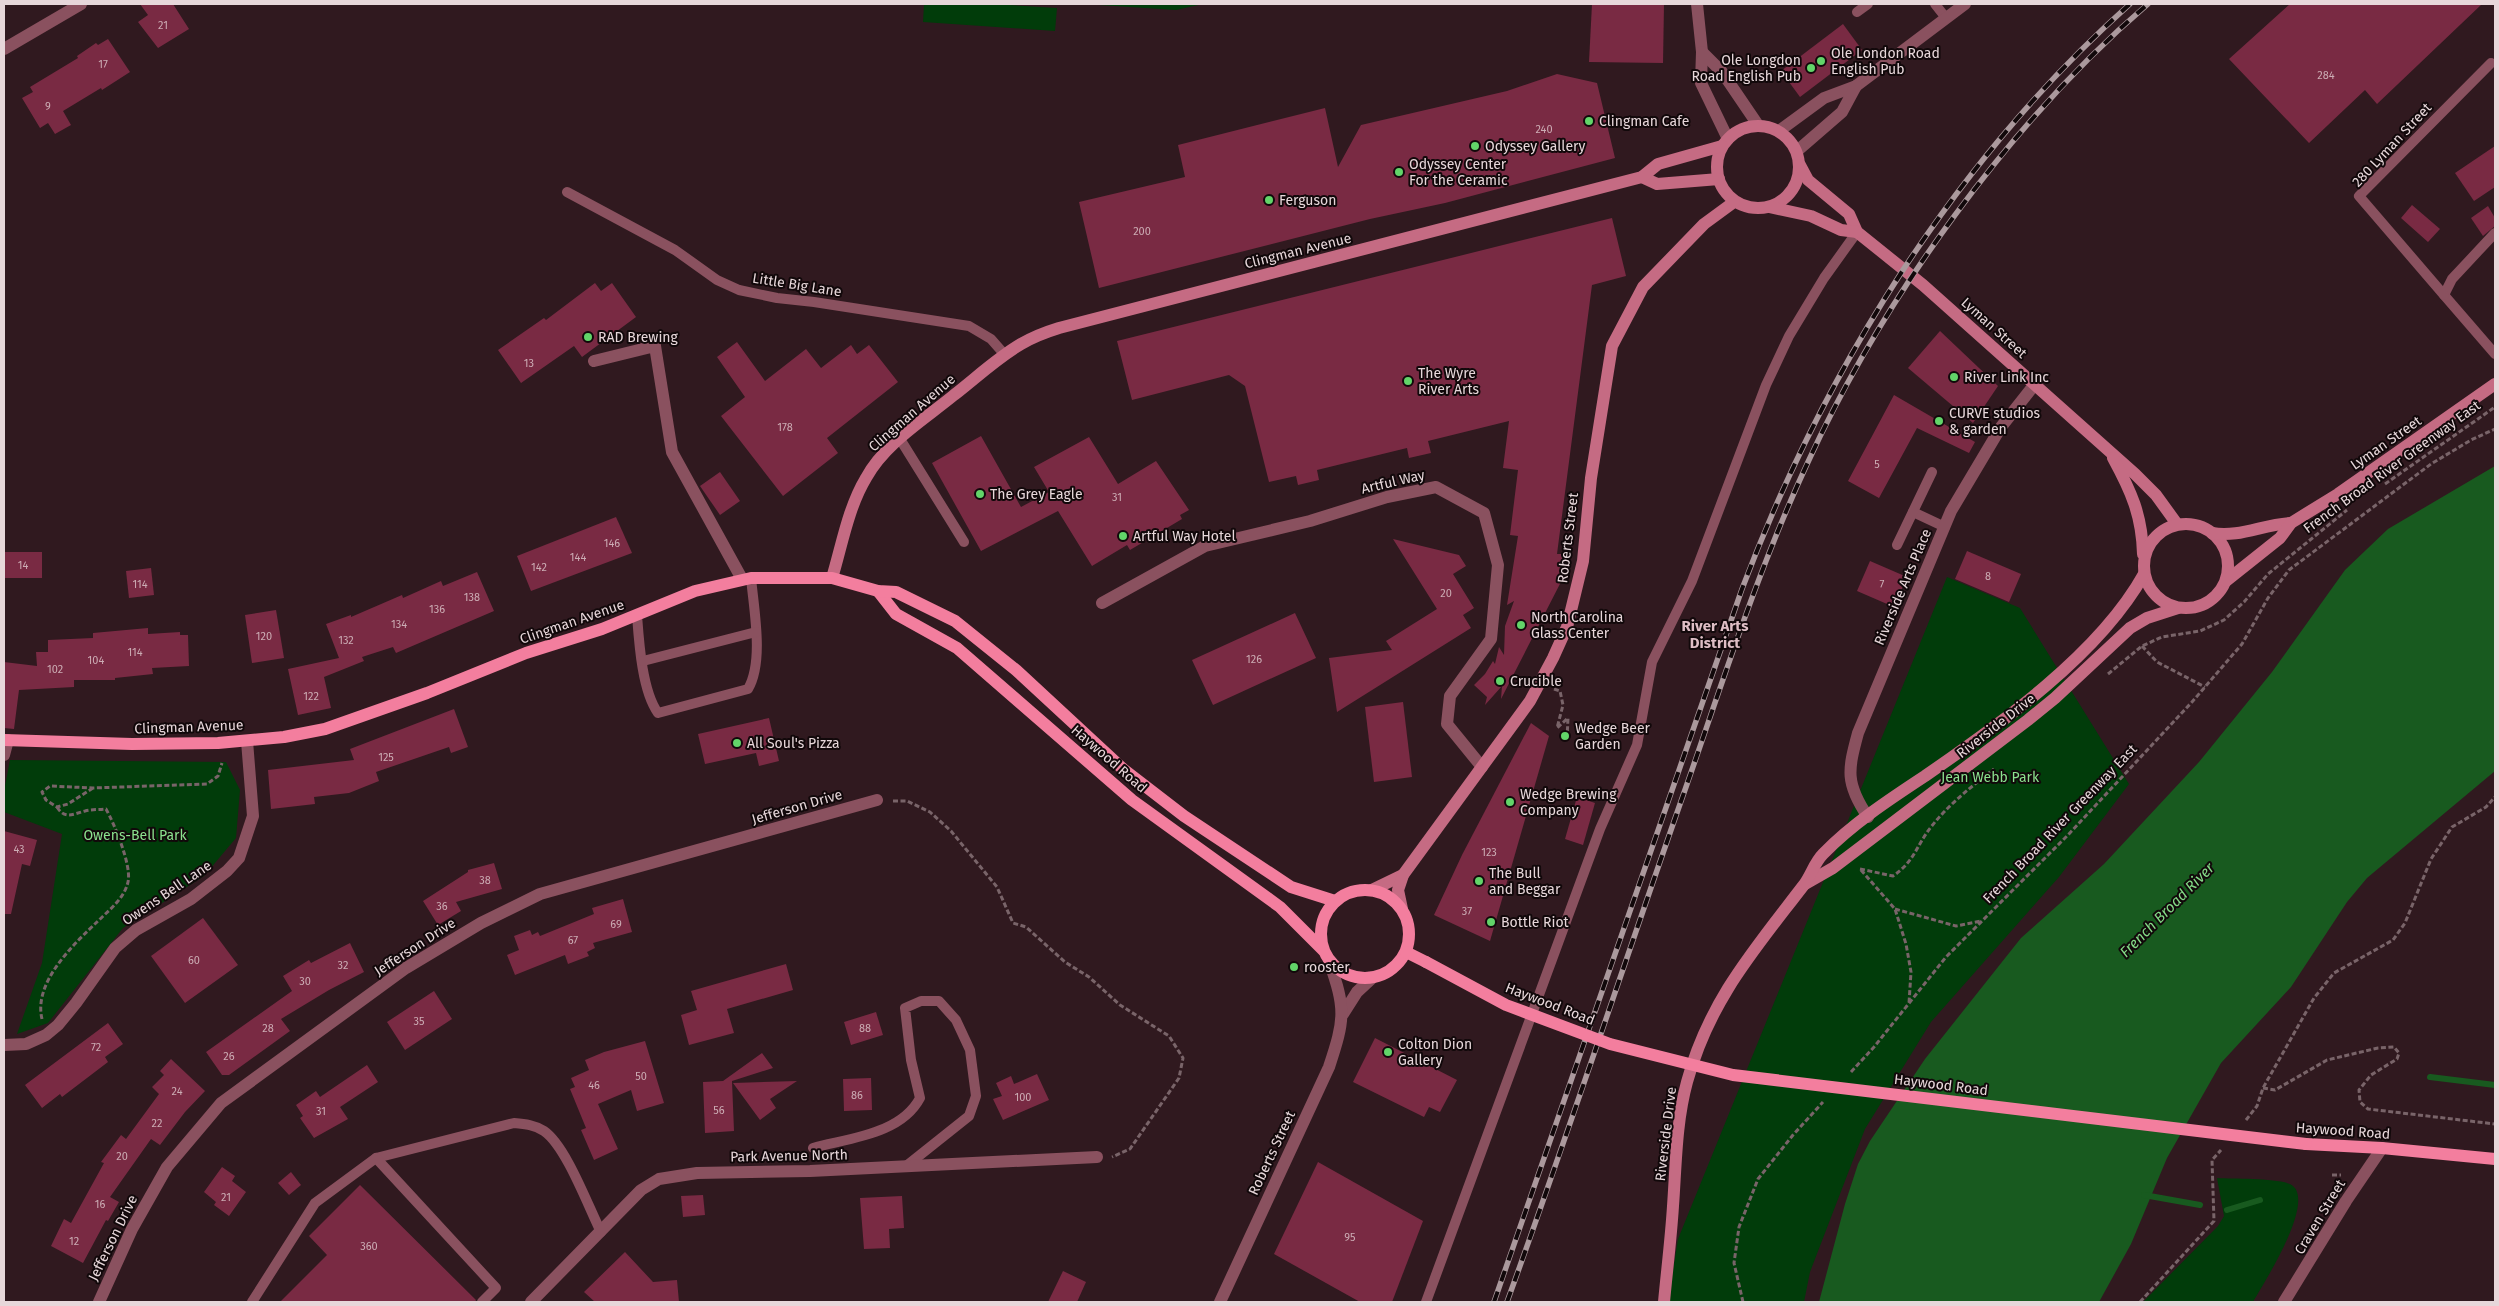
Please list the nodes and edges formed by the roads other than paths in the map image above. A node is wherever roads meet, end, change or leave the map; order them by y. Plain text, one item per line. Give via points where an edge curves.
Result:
1 (80, 4) edge
2 (1697, 4) edge
3 (1868, 4) edge
4 (1935, 4) edge
5 (1965, 4) edge
6 (1857, 12) dead end
7 (1946, 18) junction
8 (4, 49) edge
9 (1702, 52) junction
10 (2491, 62) dead end
11 (1856, 86) junction
12 (1758, 125) junction
13 (1779, 131) junction
14 (1725, 142) junction
15 (1797, 152) junction
16 (1800, 166) junction
17 (1642, 177) junction
18 (1719, 178) junction
19 (567, 192) dead end
20 (1734, 202) junction
21 (1769, 207) junction
22 (1857, 232) junction
23 (2495, 233) edge
24 (2444, 295) junction
25 (2495, 354) edge
26 (1005, 355) junction
27 (594, 361) dead end
28 (2035, 384) junction
29 (2495, 384) edge
30 (900, 439) junction
31 (2108, 449) junction
32 (1932, 472) dead end
33 (1913, 512) junction
34 (2291, 523) junction
35 (2177, 524) junction
36 (1945, 527) junction
37 (2212, 533) junction
38 (964, 542) dead end
39 (1897, 544) dead end
40 (2143, 561) junction
41 (2144, 574) junction
42 (832, 578) junction
43 (747, 579) junction
44 (2226, 581) junction
45 (878, 591) junction
46 (1102, 603) dead end
47 (2178, 608) junction
48 (637, 615) junction
49 (756, 632) junction
50 (643, 661) junction
51 (6, 740) edge
52 (247, 741) junction
53 (4, 755) edge
54 (1482, 767) junction
55 (1123, 770) junction
56 (1112, 782) junction
57 (877, 800) road end
58 (1868, 817) junction
59 (1403, 875) junction
60 (1805, 884) junction
61 (1372, 890) junction
62 (1335, 901) junction
63 (1402, 909) junction
64 (1323, 950) junction
65 (1406, 952) junction
66 (1329, 961) junction
67 (1371, 979) junction
68 (1343, 1014) junction
69 (4, 1045) edge
70 (813, 1148) dead end
71 (2382, 1148) junction
72 (1097, 1157) road end
73 (376, 1158) junction
74 (2495, 1159) edge
75 (905, 1167) junction
76 (601, 1232) junction
77 (99, 1302) edge
78 (252, 1302) edge
79 (482, 1302) edge
80 (531, 1302) edge
81 (1220, 1302) edge
82 (1426, 1302) edge
83 (1664, 1302) edge
84 (2284, 1302) edge

1 - 8 street
2 - 9 street
3 - 6 lane
4 - 7 lane
5 - 7 street
7 - 11 street
9 - 12 street via 1722,72
9 - 14 street via 1701,83
10 - 24 lane, 280 Lyman Street via 2360,196
11 - 13 street via 1824,98
11 - 15 street via 1842,112
12 - 13 main road
12 - 14 main road via 1742,129
13 - 15 main road
14 - 17 main road, Clingman Avenue via 1658,164
14 - 18 main road via 1718,162
15 - 16 main road
16 - 21 main road via 1792,192 1782,202
16 - 22 main road, Lyman Street via 1808,180 1849,214
17 - 18 main road, Clingman Avenue via 1658,184
17 - 26 main road, Clingman Avenue via 1059,328 1028,340
18 - 20 main road
19 - 26 lane, Little Big Lane via 675,250 717,280 740,290 968,326 991,339
20 - 21 main road via 1756,209
20 - 54 main road, Roberts Street via 1704,224 1643,287 1612,346 1591,478 1583,561 1567,627 1530,701
21 - 22 main road, Lyman Street via 1811,216 1841,230
22 - 28 main road, Lyman Street via 1923,285
22 - 82 lane via 1824,278 1785,345 1763,394 1692,581 1652,662 1637,745 1600,829
23 - 24 lane via 2452,279
24 - 25 lane
26 - 30 main road, Clingman Avenue
27 - 43 street via 655,346 672,452
28 - 31 main road, Lyman Street
28 - 36 street, Riverside Arts Place via 2001,427
29 - 34 main road, Lyman Street
30 - 38 lane
30 - 42 main road, Clingman Avenue via 881,458 860,490
31 - 35 main road, Lyman Street via 2156,495
31 - 40 main road, Lyman Street via 2137,507 2142,527
32 - 33 lane
33 - 36 lane
33 - 39 lane
34 - 37 main road, Lyman Street via 2272,524 2240,534
34 - 44 main road, Lyman Street via 2280,538
35 - 37 main road via 2203,527
35 - 40 main road via 2154,537 2146,548
36 - 58 street, Riverside Arts Place via 1851,759 1850,780
37 - 44 main road via 2223,544 2227,557
40 - 41 main road
41 - 47 main road via 2156,598
41 - 58 main road, Riverside Drive via 2119,613 2074,660 1967,747
42 - 43 main road, Clingman Avenue
42 - 45 main road, Haywood Road
43 - 48 main road, Clingman Avenue via 696,591
43 - 49 lane
44 - 47 main road via 2212,600 2190,609
45 - 55 main road, Haywood Road via 896,592 954,621 1016,670
45 - 56 main road, Haywood Road via 896,614 958,648
46 - 54 street, Artful Way via 1205,546 1310,521 1387,497 1436,488 1484,513 1498,565 1491,639 1450,696 1447,724
47 - 60 main road, Riverside Drive via 2147,618 2130,628 2055,698 2015,730 1833,868
48 - 50 lane
48 - 52 main road, Clingman Avenue via 325,729
49 - 50 lane
49 - 50 lane via 756,677 748,689 721,696 658,712 650,702
51 - 52 main road, Clingman Avenue via 132,744
51 - 53 street
52 - 69 street, Owens Bell Lane via 252,816 239,858 191,899 136,930 115,948 76,1003 48,1033 26,1044
54 - 59 main road, Roberts Street
55 - 56 main road
55 - 62 main road, Haywood Road via 1184,816 1291,887
56 - 64 main road, Haywood Road via 1132,800 1280,907
57 - 77 street, Jefferson Drive via 540,894 481,923 406,968 221,1103 167,1167 132,1228
58 - 60 main road, Riverside Drive via 1820,856
59 - 61 main road, Roberts Street
59 - 63 main road, Roberts Street via 1398,890
60 - 83 main road, Riverside Drive via 1736,974 1713,1012 1697,1050 1686,1084 1676,1151
61 - 62 main road via 1352,892
61 - 63 main road via 1389,897
62 - 64 main road via 1322,924
63 - 65 main road via 1409,930
64 - 66 main road
65 - 67 main road via 1392,970
65 - 71 main road, Haywood Road, bridge via 1506,1005 1610,1044 1724,1073 2306,1144
66 - 67 main road via 1348,976
66 - 68 street, Roberts Street
67 - 68 street, Roberts Street via 1357,992
68 - 81 street, Roberts Street via 1329,1067
70 - 75 lane via 876,1132 908,1116 920,1098 911,1060 905,1008 921,1001 939,1001 956,1020 970,1050 976,1096 969,1116
71 - 74 main road, Haywood Road
71 - 84 street, Craven Street
72 - 75 street, Park Avenue North
73 - 76 lane via 514,1123 530,1125 545,1132 561,1150
73 - 78 lane via 315,1203
73 - 79 lane via 496,1288
75 - 76 street, Park Avenue North via 669,1176 641,1190
76 - 80 street, Park Avenue North

